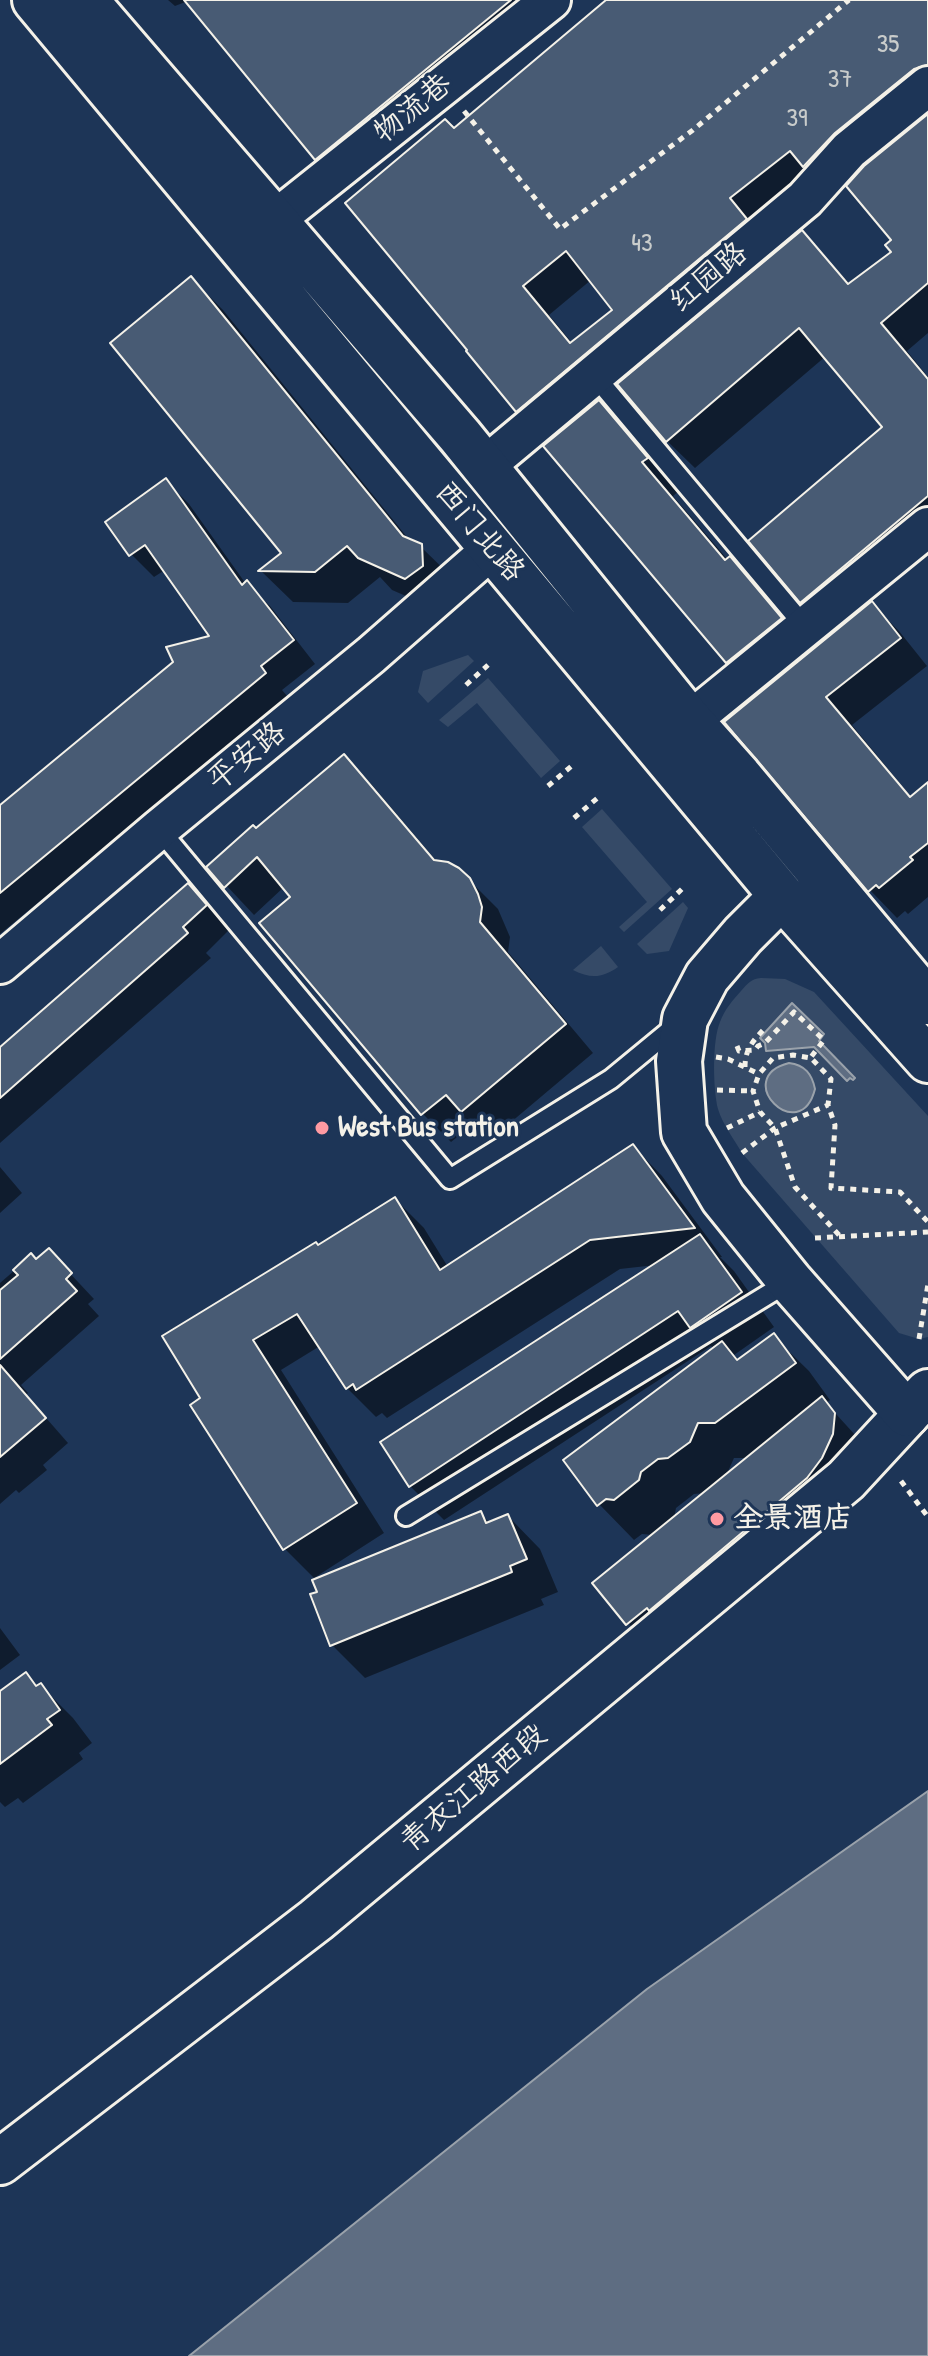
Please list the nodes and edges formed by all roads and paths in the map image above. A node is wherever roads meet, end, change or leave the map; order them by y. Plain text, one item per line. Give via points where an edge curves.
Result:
1 (35, 0) edge
2 (85, 0) edge
3 (551, 0) edge
4 (849, 0) edge
5 (443, 86) junction
6 (928, 86) edge
7 (276, 219) junction
8 (594, 375) junction
9 (485, 466) junction
10 (928, 527) edge
11 (492, 549) junction
12 (806, 628) junction
13 (488, 665) dead end
14 (466, 685) dead end
15 (690, 721) junction
16 (574, 764) dead end
17 (548, 786) dead end
18 (601, 795) dead end
19 (574, 818) dead end
20 (159, 829) junction
21 (682, 889) dead end
22 (782, 896) junction
23 (660, 910) dead end
24 (0, 964) edge
25 (928, 1002) edge
26 (685, 1019) junction
27 (765, 1028) dead end
28 (737, 1046) dead end
29 (746, 1052) junction
30 (715, 1057) dead end
31 (811, 1058) junction
32 (928, 1060) edge
33 (745, 1067) junction
34 (759, 1074) junction
35 (716, 1090) dead end
36 (753, 1091) junction
37 (828, 1105) junction
38 (760, 1112) junction
39 (727, 1128) dead end
40 (775, 1128) junction
41 (742, 1153) dead end
42 (928, 1222) edge
43 (928, 1232) edge
44 (839, 1235) junction
45 (815, 1238) dead end
46 (790, 1281) junction
47 (928, 1284) edge
48 (919, 1339) dead end
49 (918, 1403) edge
50 (901, 1481) dead end
51 (406, 1516) dead end
52 (928, 1517) edge
53 (0, 2162) edge

1 - 11 main road, 西门北路
2 - 7 main road, 西门北路
3 - 5 street, 物流巷
4 - 5 path via 693,130 560,229
5 - 7 street, 物流巷
6 - 8 street, 红园路 via 849,150 805,199
7 - 9 main road, 西门北路
8 - 9 street, 红园路
8 - 12 lane
9 - 15 main road, 西门北路
10 - 12 street
11 - 20 street, 平安路
11 - 22 main road, 西门北路
12 - 15 street
13 - 14 path
15 - 25 main road, 西门北路
16 - 17 path
18 - 19 path
20 - 24 street, 平安路
20 - 26 lane via 450,1179 611,1079
21 - 23 path
22 - 26 main road via 707,977
22 - 32 main road, 西门北路
26 - 46 main road via 679,1061 684,1132 723,1198
27 - 29 path
28 - 29 path
29 - 31 path via 765,1043 794,1012 824,1040
29 - 33 path
30 - 33 path
31 - 34 path via 773,1058
31 - 37 path via 831,1079
33 - 34 path
34 - 36 path
35 - 36 path
36 - 38 path
37 - 40 path
37 - 42 path via 835,1125 831,1188 900,1192
38 - 39 path
38 - 40 path
40 - 41 path
40 - 44 path via 795,1187
43 - 44 path
44 - 45 path
46 - 49 main road
46 - 51 lane
47 - 48 path
49 - 53 main road, 青衣江路西段 via 846,1480 316,1920
50 - 52 path

